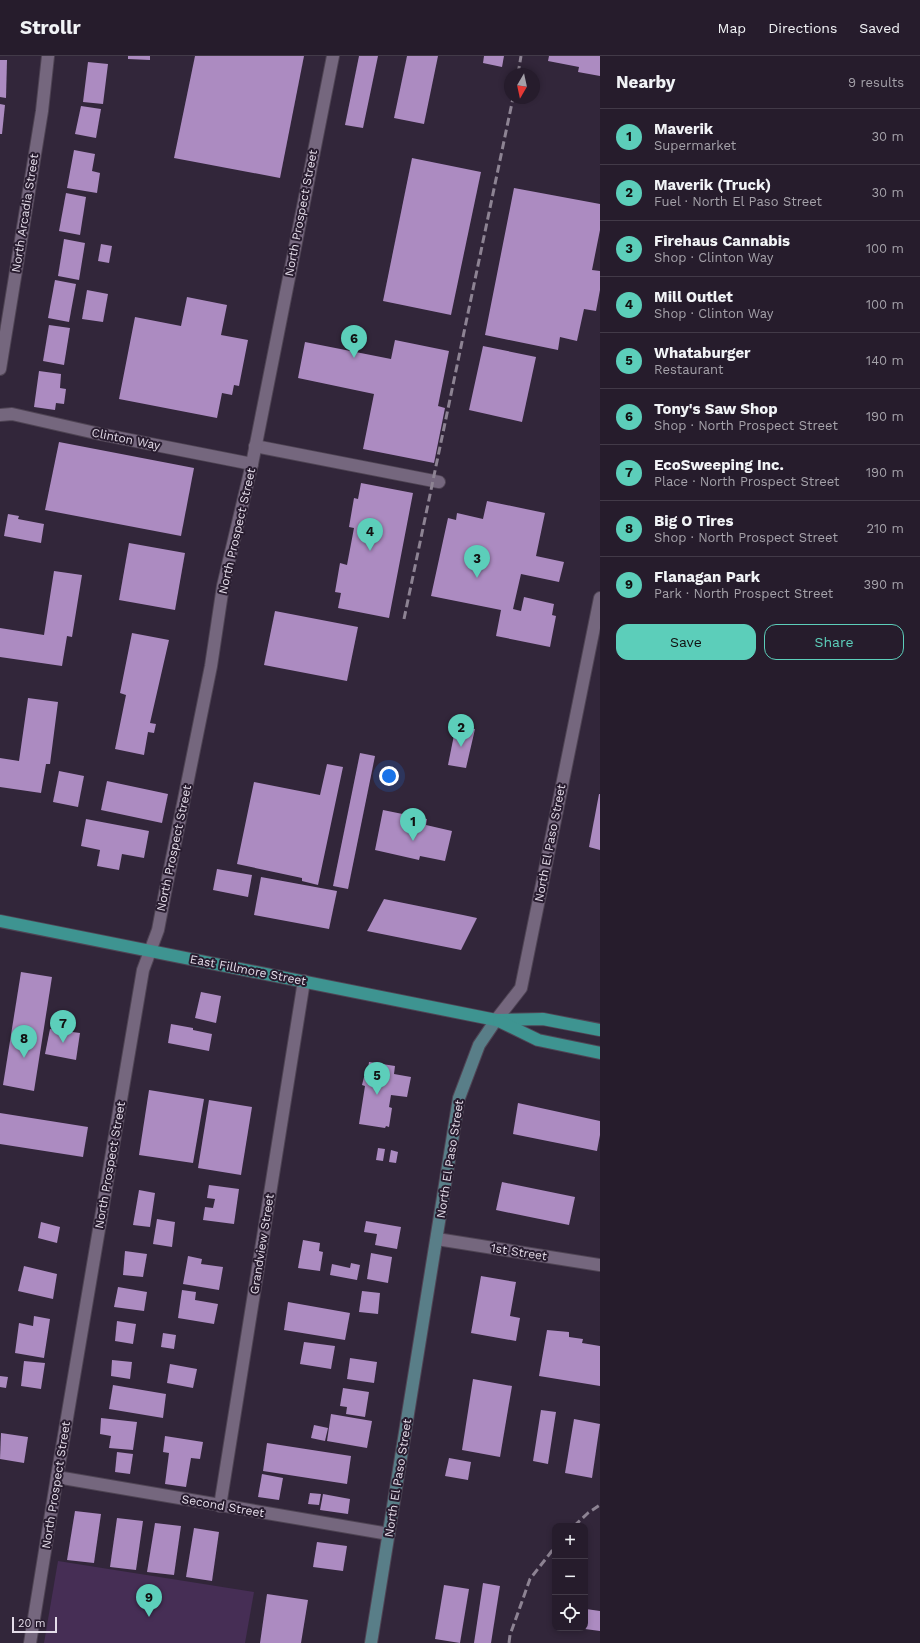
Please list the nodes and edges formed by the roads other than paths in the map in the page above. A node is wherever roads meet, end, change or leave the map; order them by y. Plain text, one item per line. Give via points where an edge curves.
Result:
1 (48, 56) edge
2 (333, 56) edge
3 (0, 369) edge
4 (0, 415) edge
5 (256, 446) junction
6 (252, 464) junction
7 (439, 482) dead end
8 (600, 598) edge
9 (0, 921) edge
10 (149, 950) junction
11 (304, 981) junction
12 (496, 1020) junction
13 (600, 1030) edge
14 (600, 1053) edge
15 (438, 1239) junction
16 (600, 1265) edge
17 (57, 1477) junction
18 (220, 1506) junction
19 (389, 1534) junction
20 (30, 1643) edge
21 (371, 1643) edge

1 - 3 street, North Arcadia Street via 42,111
2 - 5 street, North Prospect Street
4 - 6 street, Clinton Way via 12,414
5 - 6 street, North Prospect Street
5 - 7 street
6 - 10 street, North Prospect Street via 223,586 211,666 159,923
8 - 12 street, North El Paso Street via 521,988
9 - 10 main road, East Fillmore Street
10 - 11 main road, East Fillmore Street
10 - 17 street, North Prospect Street via 143,970
11 - 12 main road, East Fillmore Street
11 - 18 street, Grandview Street
12 - 13 main road, East Fillmore Street via 543,1019
12 - 14 main road, East Fillmore Street via 538,1040
12 - 15 street, North El Paso Street via 479,1045 459,1098
15 - 16 street, 1st Street
15 - 19 street, North El Paso Street
17 - 18 street, Second Street
17 - 20 street, North Prospect Street
18 - 19 street, Second Street
19 - 21 street, North El Paso Street

